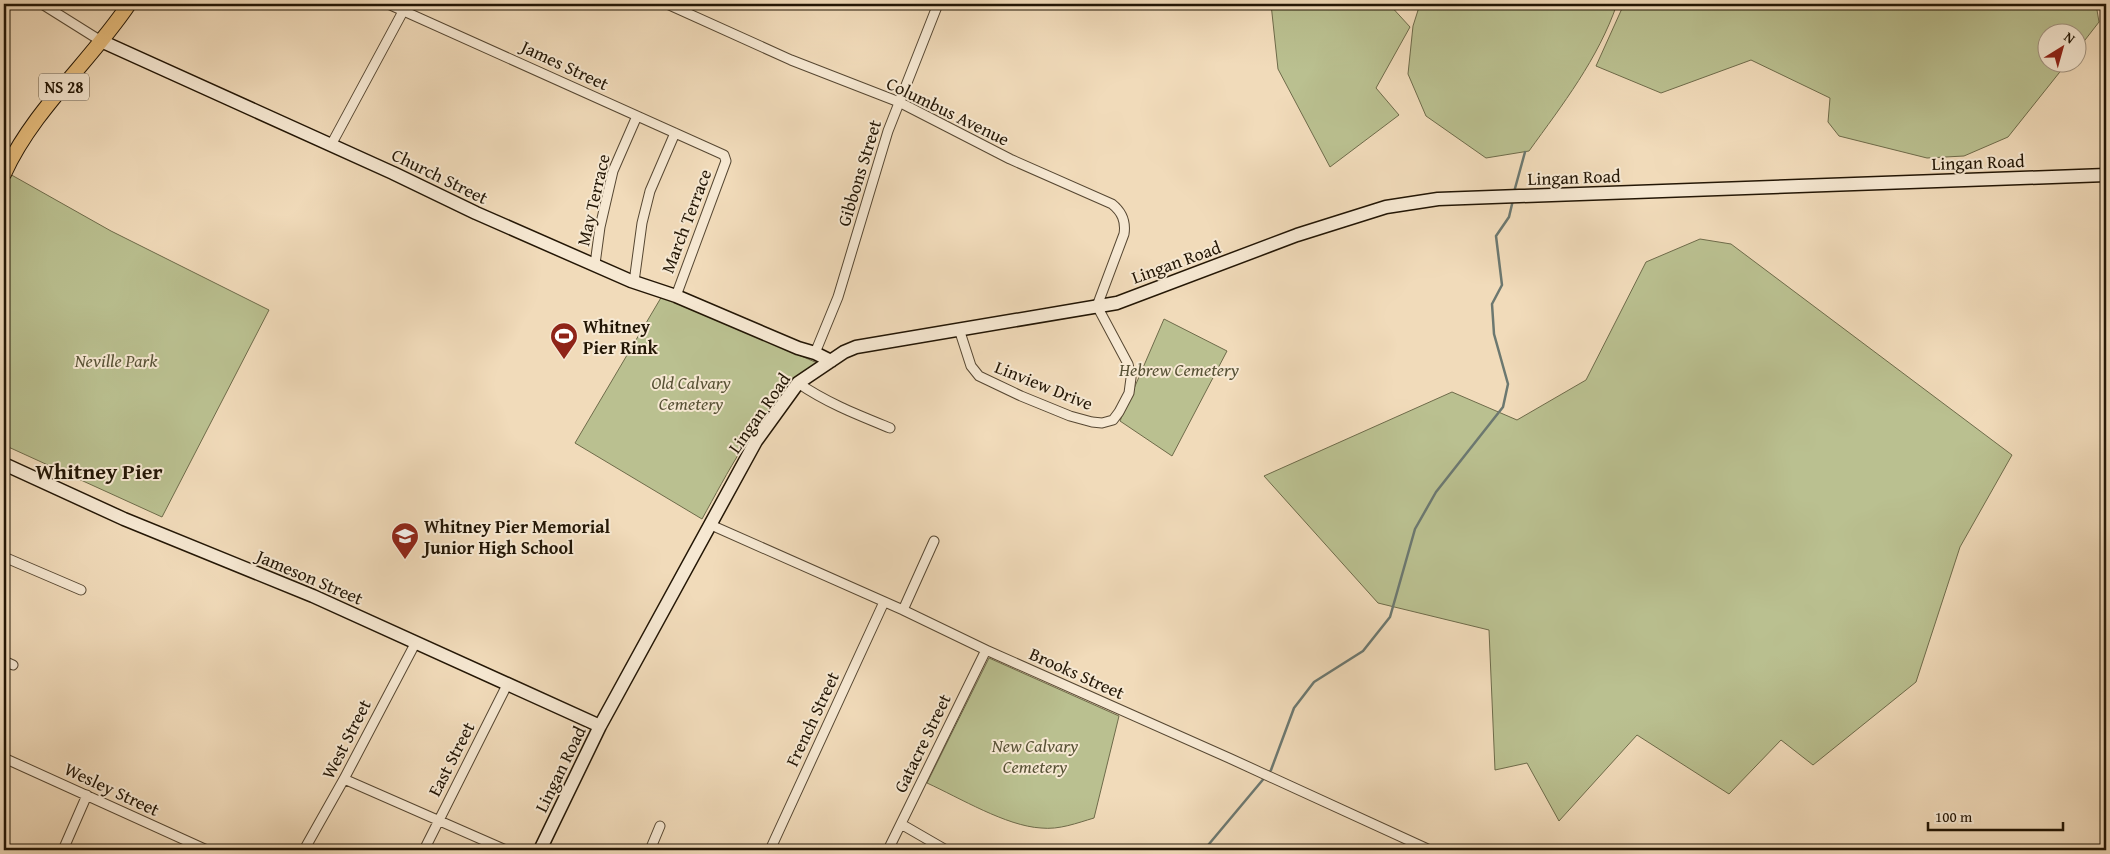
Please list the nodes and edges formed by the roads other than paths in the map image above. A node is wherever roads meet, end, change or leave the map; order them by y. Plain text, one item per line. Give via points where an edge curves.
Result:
1 (42, 4) edge
2 (129, 4) edge
3 (388, 4) edge
4 (667, 4) edge
5 (938, 4) edge
6 (680, 6) edge
7 (405, 7) edge
8 (101, 42) junction
9 (899, 102) junction
10 (637, 116) junction
11 (675, 133) junction
12 (331, 145) junction
13 (726, 158) joint
14 (4, 174) edge
15 (2106, 175) edge
16 (595, 264) junction
17 (634, 282) junction
18 (676, 296) junction
19 (1097, 306) junction
20 (959, 329) junction
21 (815, 353) junction
22 (831, 361) junction
23 (798, 383) junction
24 (890, 428) dead end
25 (4, 464) edge
26 (711, 525) junction
27 (934, 540) dead end
28 (4, 557) edge
29 (81, 590) dead end
30 (884, 602) junction
31 (903, 610) junction
32 (416, 642) junction
33 (986, 650) junction
34 (4, 661) edge
35 (13, 665) dead end
36 (508, 683) junction
37 (600, 726) junction
38 (4, 758) edge
39 (344, 779) junction
40 (87, 795) junction
41 (438, 821) junction
42 (901, 824) junction
43 (660, 826) dead end
44 (63, 850) edge
45 (207, 850) edge
46 (304, 850) edge
47 (424, 850) edge
48 (506, 850) edge
49 (540, 850) edge
50 (650, 850) edge
51 (770, 850) edge
52 (888, 850) edge
53 (946, 850) edge
54 (1430, 850) edge

1 - 8 street, Church Street
2 - 8 main road, NS 28
3 - 7 street, James Street
4 - 6 street, Columbus Avenue
5 - 9 street, Gibbons Street
6 - 9 street, Columbus Avenue via 791,60
7 - 10 street, James Street
7 - 12 street
8 - 12 street, Church Street
8 - 14 main road, NS 28 via 24,135
9 - 19 street, Columbus Avenue via 1118,209 1124,222 1124,234
9 - 21 street, Gibbons Street via 838,297
10 - 11 street, James Street
10 - 16 street, May Terrace via 613,171
11 - 13 street, James Street
11 - 17 street via 650,191
12 - 16 street, Church Street
13 - 18 street, March Terrace
15 - 19 street, Lingan Road via 1432,199 1386,206 1283,240 1147,293
16 - 17 street, Church Street
17 - 18 street, Church Street
18 - 21 street, Church Street
19 - 20 street, Lingan Road
19 - 20 street, Linview Drive via 1128,364 1131,378 1129,393 1119,412 1113,420 1102,423 1070,416 980,376 971,366
20 - 22 street, Lingan Road via 856,347
21 - 22 street, Church Street
22 - 23 street, Lingan Road
23 - 24 street via 848,412
23 - 26 street, Lingan Road via 756,442
25 - 32 street, Jameson Street via 113,514
26 - 30 street, Brooks Street
26 - 37 street, Lingan Road
27 - 31 street
28 - 29 street
30 - 31 street, Brooks Street
30 - 51 street, French Street
31 - 33 street, Brooks Street
32 - 36 street, Jameson Street
32 - 39 street, West Street
33 - 42 street, Gatacre Street
33 - 54 street, Brooks Street
34 - 35 street
36 - 37 street, Jameson Street
36 - 41 street, East Street
37 - 49 street, Lingan Road
38 - 40 street, Wesley Street
39 - 41 street
39 - 46 street, West Street
40 - 44 street
40 - 45 street, Wesley Street
41 - 47 street, East Street
41 - 48 street
42 - 52 street, Gatacre Street
42 - 53 street
43 - 50 street

